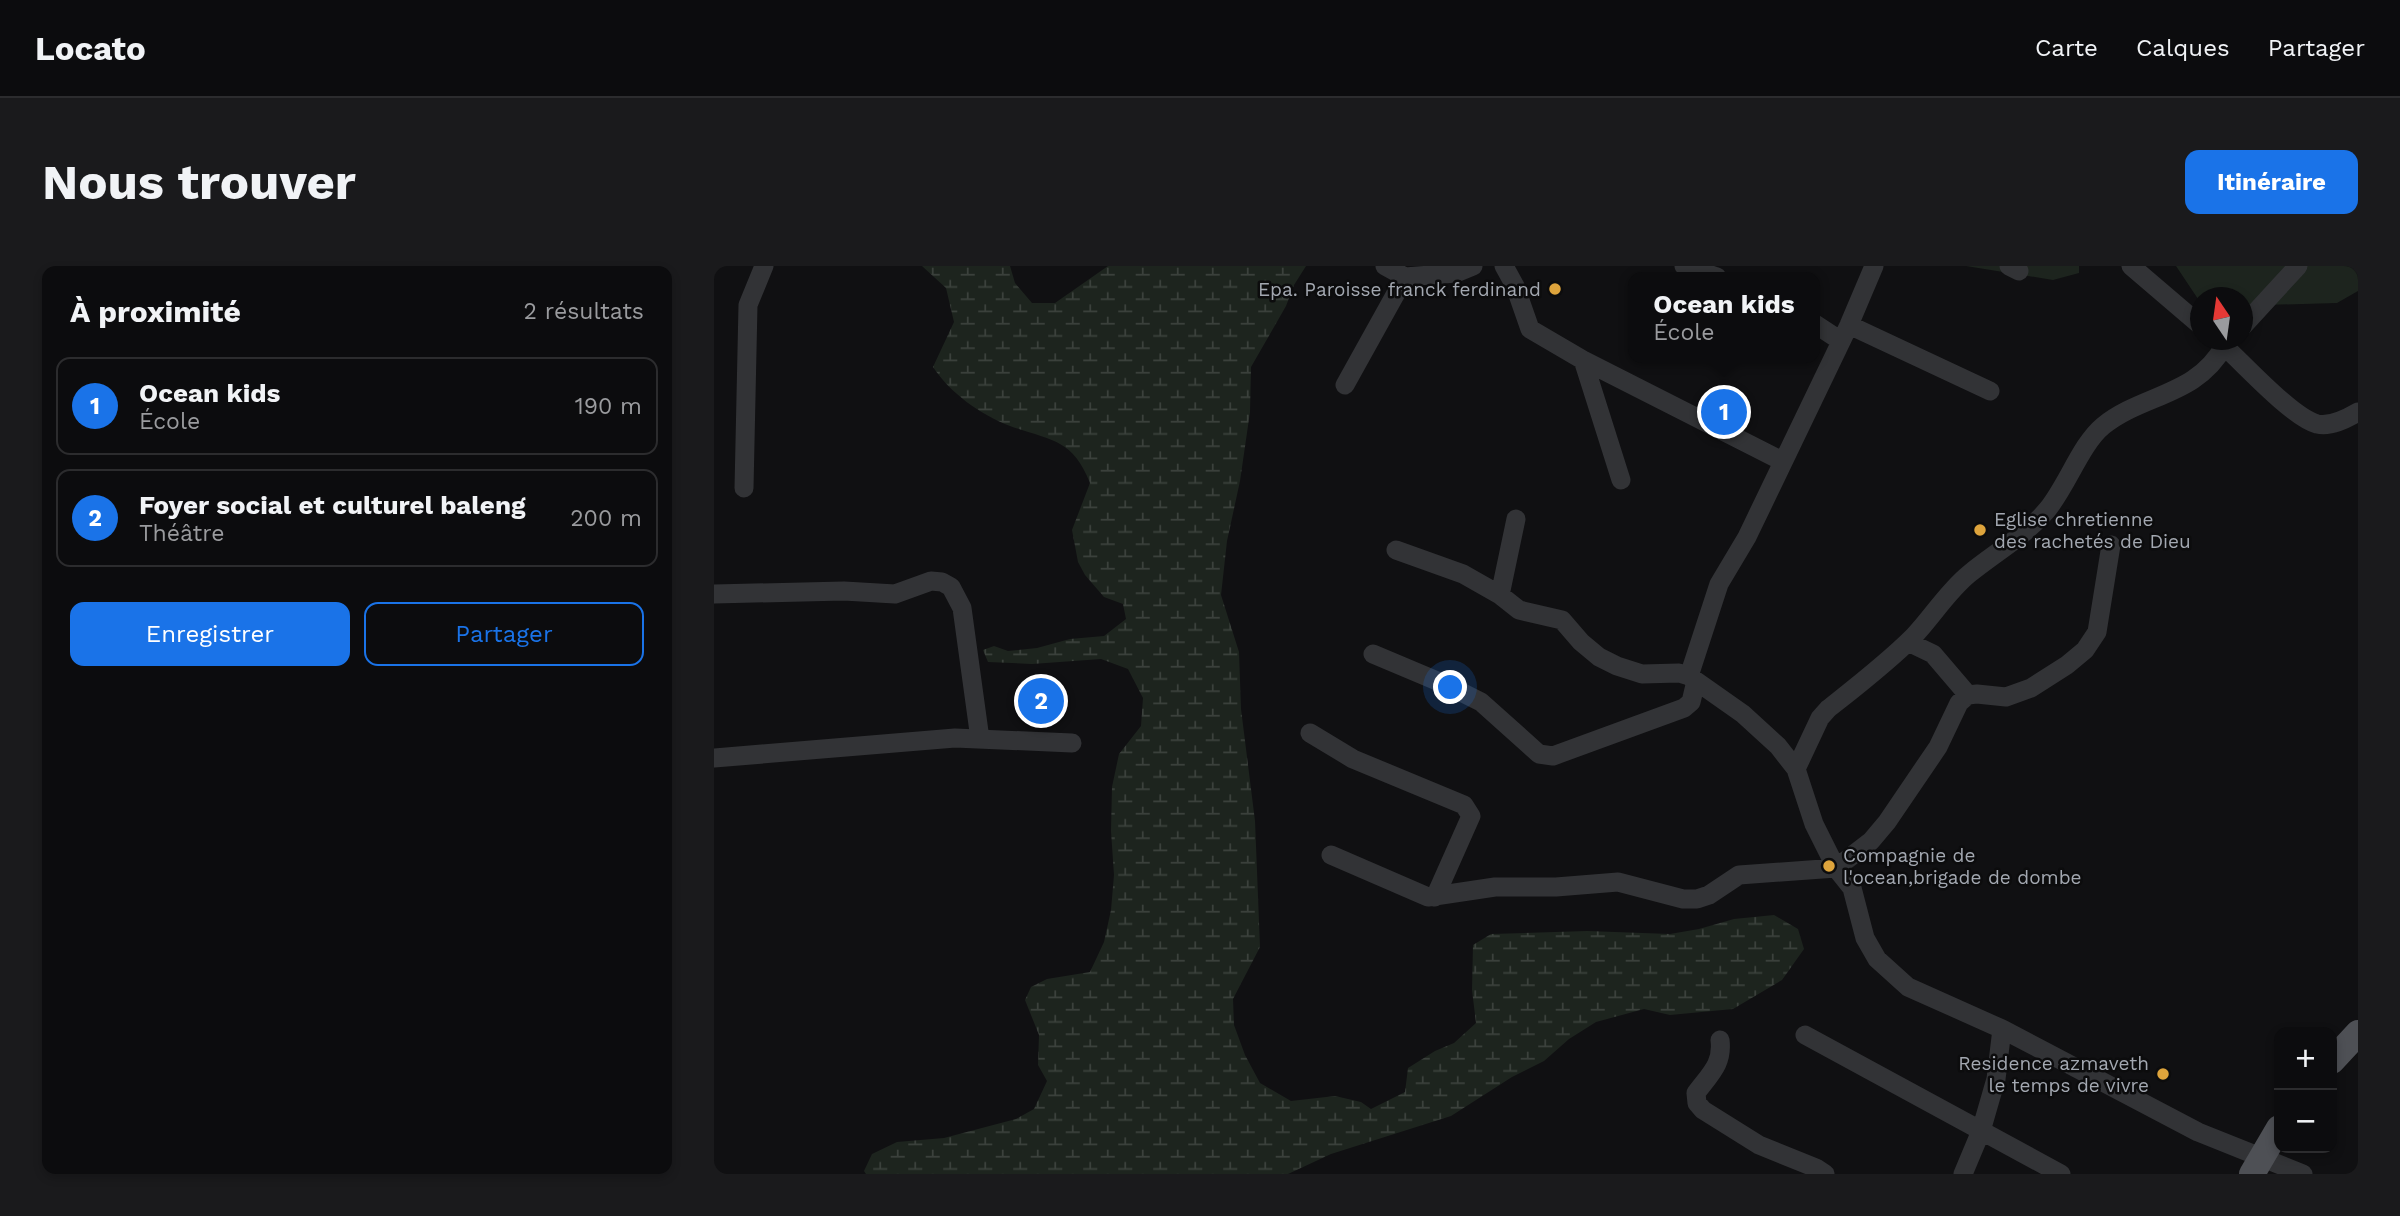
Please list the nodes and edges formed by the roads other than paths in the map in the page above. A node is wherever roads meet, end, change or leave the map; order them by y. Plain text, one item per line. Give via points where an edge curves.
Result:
1 (764, 266) edge
2 (1385, 266) edge
3 (1473, 266) edge
4 (1505, 266) edge
5 (1684, 266) edge
6 (1874, 266) edge
7 (2131, 266) edge
8 (2298, 266) edge
9 (1702, 272) edge
10 (1405, 277) junction
11 (2253, 315) edge
12 (2190, 316) edge
13 (1820, 326) edge
14 (1845, 333) junction
15 (2221, 350) edge
16 (2232, 350) edge
17 (1583, 360) junction
18 (1345, 385) dead end
19 (1990, 391) dead end
20 (2358, 412) edge
21 (1782, 461) junction
22 (1621, 480) dead end
23 (744, 488) dead end
24 (1516, 519) dead end
25 (2111, 545) dead end
26 (1396, 550) dead end
27 (714, 594) edge
28 (1500, 595) junction
29 (1908, 642) junction
30 (1373, 654) dead end
31 (1692, 678) junction
32 (1968, 695) junction
33 (1311, 733) dead end
34 (979, 739) junction
35 (1073, 743) dead end
36 (714, 758) edge
37 (1797, 769) junction
38 (1331, 855) dead end
39 (1836, 868) junction
40 (1435, 897) junction
41 (2002, 1029) junction
42 (2358, 1033) edge
43 (1805, 1035) dead end
44 (1720, 1040) dead end
45 (2337, 1056) edge
46 (1981, 1131) junction
47 (2274, 1136) edge
48 (2256, 1166) edge
49 (1825, 1174) edge
50 (1963, 1174) edge
51 (2061, 1174) edge
52 (2303, 1174) edge

1 - 23 street via 748,305
2 - 10 street
3 - 10 street via 1456,273
4 - 17 street via 1530,329
5 - 9 street
6 - 14 street
7 - 12 street
8 - 11 street
10 - 18 street
13 - 14 street
14 - 19 street
14 - 21 street
15 - 29 street via 2215,364 2176,391 2101,427 2048,509 1969,574
16 - 20 street via 2301,416 2318,424 2338,423
17 - 21 street
17 - 22 street
21 - 31 street via 1719,584
24 - 28 street
25 - 32 street via 2097,632 2085,650 2031,688 2013,695
26 - 28 street via 1463,575
27 - 34 street via 895,594 942,582 951,587 962,608
28 - 31 street via 1519,610 1566,622 1581,642 1617,666 1642,674 1679,673
29 - 32 street via 1933,654
29 - 37 street via 1820,718
30 - 31 street via 1481,702 1539,754 1553,756 1684,708 1691,702
31 - 37 street via 1743,714
32 - 39 street via 1887,822
33 - 40 street via 1353,759 1469,809 1471,816
34 - 35 street
34 - 36 street
37 - 39 street via 1814,824
38 - 40 street via 1419,895
39 - 40 street via 1739,875 1697,899 1618,882 1495,887
39 - 41 street via 1852,888 1865,938 1877,959 1908,988
41 - 46 street via 1996,1079
41 - 48 street
42 - 45 main road
43 - 46 street
44 - 49 street via 1718,1064 1696,1093 1703,1110 1759,1145
46 - 50 street
46 - 51 street
47 - 48 main road
48 - 52 street

